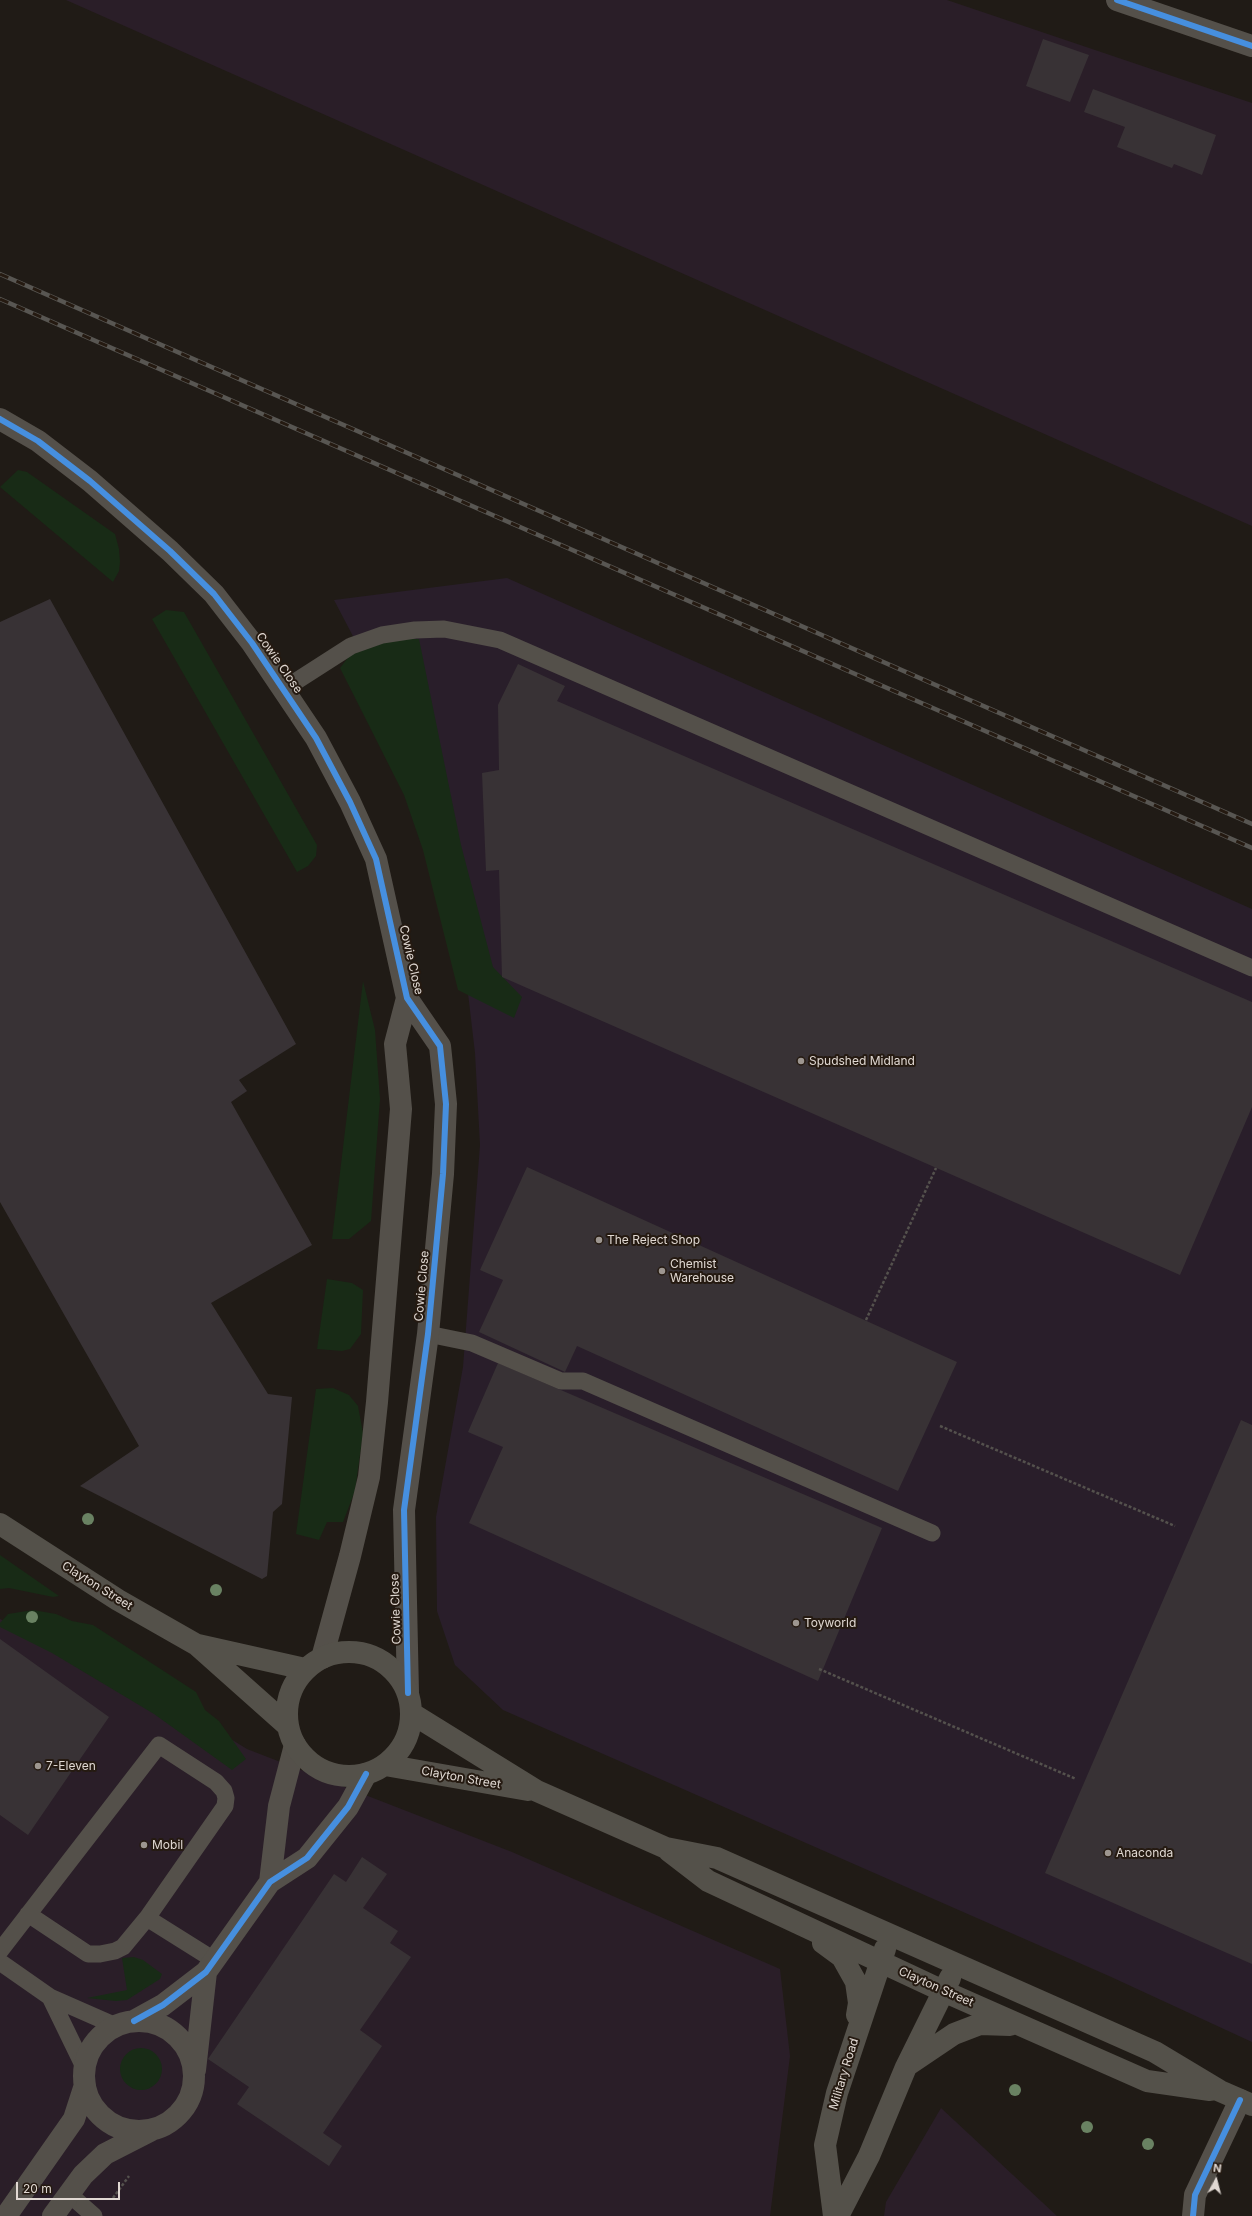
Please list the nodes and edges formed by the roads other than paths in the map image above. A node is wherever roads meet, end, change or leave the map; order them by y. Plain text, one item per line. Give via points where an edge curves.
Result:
1 (1117, 0) edge
2 (1252, 46) edge
3 (0, 419) edge
4 (284, 689) junction
5 (1252, 968) edge
6 (407, 998) junction
7 (428, 1334) junction
8 (0, 1524) edge
9 (932, 1533) dead end
10 (197, 1645) junction
11 (314, 1664) junction
12 (410, 1703) junction
13 (291, 1736) junction
14 (375, 1770) junction
15 (537, 1791) junction
16 (666, 1848) junction
17 (270, 1882) junction
18 (28, 1914) junction
19 (147, 1918) junction
20 (793, 1922) junction
21 (890, 1935) junction
22 (0, 1951) edge
23 (0, 1962) edge
24 (880, 1962) junction
25 (957, 1964) junction
26 (210, 1966) junction
27 (943, 1991) junction
28 (50, 1997) junction
29 (125, 2024) junction
30 (1023, 2025) junction
31 (846, 2063) junction
32 (906, 2067) junction
33 (194, 2075) junction
34 (84, 2076) junction
35 (1220, 2091) junction
36 (1246, 2102) edge
37 (153, 2129) junction
38 (69, 2194) junction
39 (6, 2216) edge
40 (53, 2216) edge
41 (94, 2216) edge
42 (834, 2216) edge
43 (838, 2216) edge
44 (1193, 2216) edge

1 - 2 street
3 - 4 street, Cowie Close via 38,441 85,477 170,551 214,594 252,642
4 - 5 lane via 351,646 382,635 444,629 500,640
4 - 6 street, Cowie Close via 316,738 350,802 376,859
6 - 7 street, Cowie Close via 440,1046 446,1104 443,1174
6 - 11 street, Cowie Close via 395,1044 401,1109 369,1477 350,1556
7 - 9 lane via 472,1343 561,1381 583,1381
7 - 12 street, Cowie Close via 404,1510
8 - 10 main road, Clayton Street via 118,1600
10 - 11 main road, Clayton Street
10 - 13 main road, Clayton Street
11 - 12 main road via 342,1652 363,1653 382,1661 397,1675
11 - 13 main road via 293,1686 287,1706
12 - 14 main road via 406,1739 400,1750
12 - 15 main road, Clayton Street
13 - 14 main road via 308,1761 326,1772 346,1776
13 - 17 street
14 - 15 main road, Clayton Street
14 - 17 street via 306,1858
15 - 16 main road, Clayton Street
16 - 20 main road, Clayton Street via 708,1880
16 - 21 main road, Clayton Street via 717,1858
17 - 26 street
18 - 19 lane via 88,1954 105,1953 123,1947
18 - 19 lane via 160,1745 216,1782 224,1791 226,1798 225,1806
18 - 22 lane
19 - 26 lane
20 - 24 main road, Clayton Street
20 - 31 main road via 842,1957 856,1982 859,2003
21 - 24 main road, Military Road
21 - 25 main road, Clayton Street
23 - 28 lane
24 - 27 main road, Clayton Street
24 - 31 main road, Military Road
25 - 27 main road
25 - 35 main road, Clayton Street via 1155,2052
26 - 29 street via 163,2005
26 - 33 street
27 - 30 main road, Clayton Street
27 - 32 main road
28 - 29 lane
28 - 34 lane
29 - 33 street via 152,2022 168,2030 182,2042 191,2057
29 - 34 street via 101,2036 90,2050
30 - 32 main road via 980,2024 954,2034
30 - 35 main road, Clayton Street via 1148,2081
31 - 42 main road, Military Road via 825,2145
32 - 43 main road via 868,2156
33 - 37 street via 191,2093 183,2110 170,2122
34 - 37 street via 90,2102 102,2116 117,2126 134,2131
34 - 39 street via 74,2119
35 - 36 main road, Clayton Street
36 - 44 street via 1195,2195
37 - 38 street via 105,2154 83,2175
38 - 40 street
38 - 41 lane

